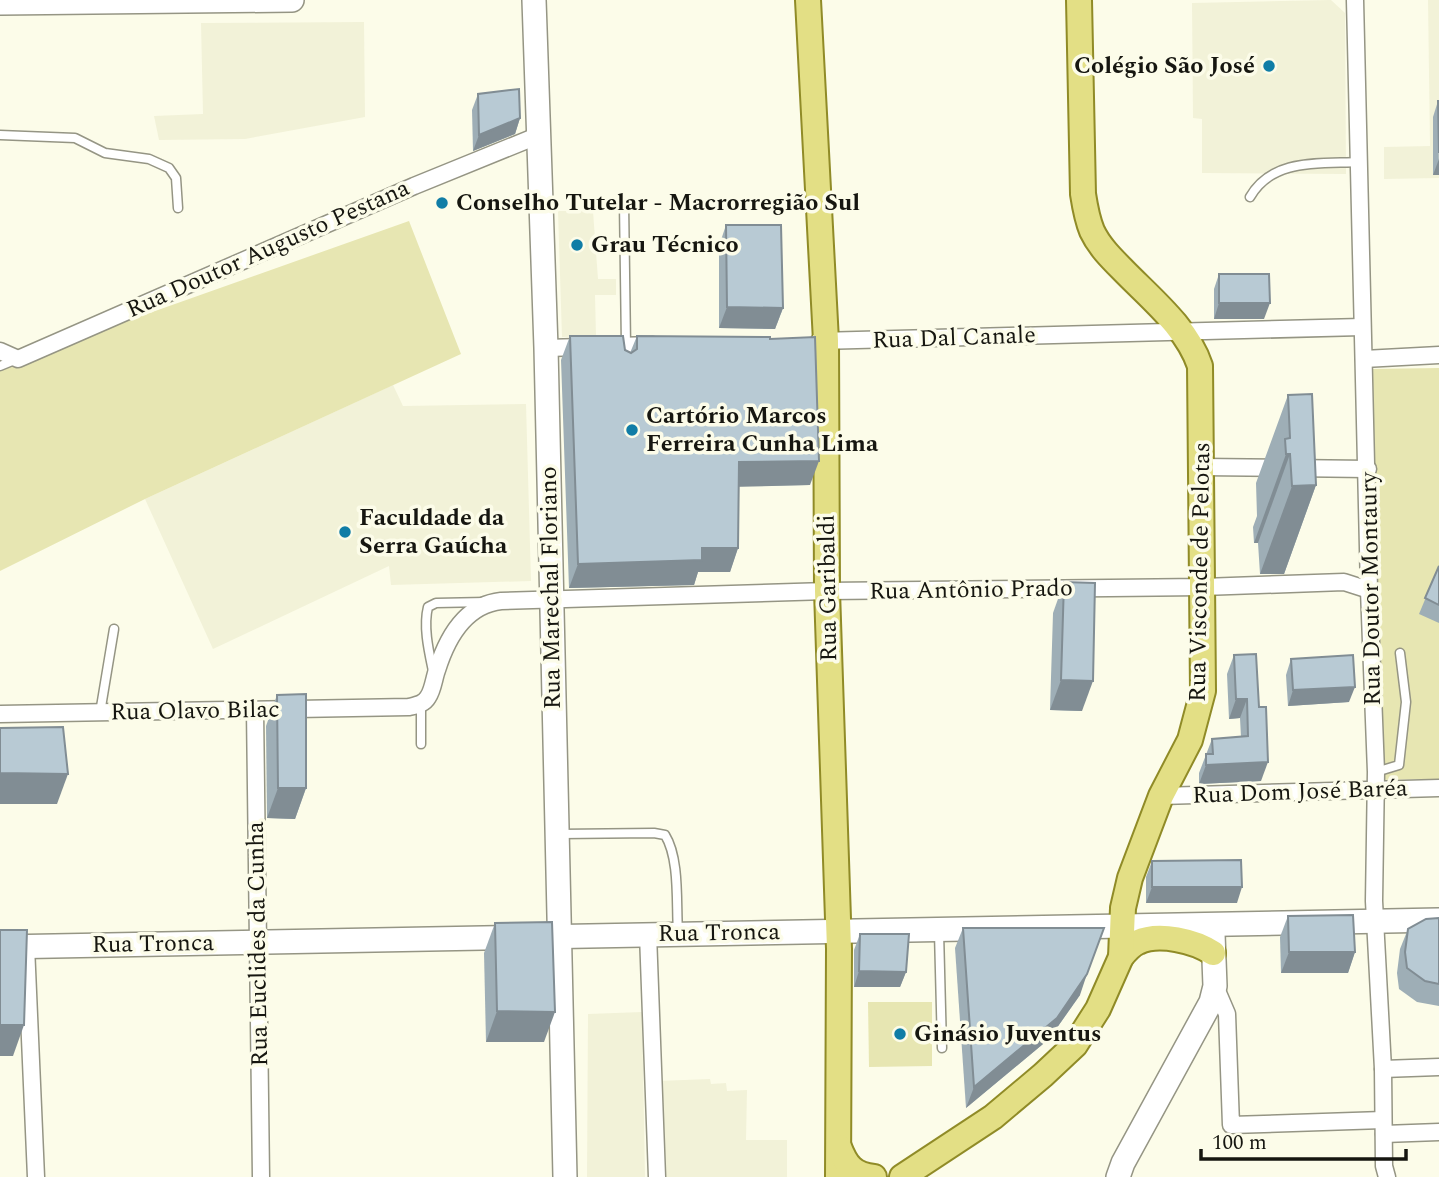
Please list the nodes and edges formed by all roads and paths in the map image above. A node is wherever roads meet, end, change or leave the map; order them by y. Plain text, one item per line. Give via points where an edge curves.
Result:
1 (292, 0) edge
2 (534, 0) edge
3 (808, 0) edge
4 (1079, 0) edge
5 (1355, 0) edge
6 (252, 1) edge
7 (0, 3) edge
8 (0, 135) edge
9 (537, 136) junction
10 (1359, 162) junction
11 (1250, 197) dead end
12 (625, 202) dead end
13 (177, 208) dead end
14 (1362, 327) junction
15 (1181, 331) junction
16 (826, 341) junction
17 (799, 342) edge
18 (666, 345) edge
19 (546, 348) junction
20 (622, 350) junction
21 (0, 351) edge
22 (1439, 355) edge
23 (18, 359) junction
24 (1364, 359) junction
25 (0, 366) edge
26 (1202, 467) junction
27 (1368, 469) junction
28 (1203, 587) junction
29 (1369, 590) junction
30 (827, 591) junction
31 (551, 597) junction
32 (487, 602) junction
33 (114, 629) dead end
34 (1400, 653) dead end
35 (435, 678) junction
36 (425, 700) junction
37 (255, 710) junction
38 (100, 713) junction
39 (0, 714) edge
40 (421, 744) dead end
41 (1376, 781) junction
42 (1439, 788) edge
43 (1161, 796) junction
44 (557, 834) junction
45 (1439, 920) edge
46 (1376, 921) junction
47 (1213, 924) junction
48 (1122, 926) junction
49 (939, 929) junction
50 (838, 931) junction
51 (648, 934) junction
52 (678, 934) junction
53 (559, 936) junction
54 (258, 942) junction
55 (26, 946) junction
56 (0, 947) edge
57 (1213, 953) junction
58 (1121, 957) junction
59 (1215, 986) junction
60 (942, 1048) dead end
61 (1439, 1067) edge
62 (1383, 1069) junction
63 (1383, 1127) junction
64 (1439, 1132) edge
65 (839, 1147) junction
66 (1117, 1172) edge
67 (910, 1174) edge
68 (36, 1177) edge
69 (261, 1177) edge
70 (565, 1177) edge
71 (657, 1177) edge
72 (838, 1177) edge
73 (874, 1177) edge
74 (892, 1177) edge
75 (1387, 1177) edge

1 - 6 street
2 - 9 street, Rua Marechal Floriano
3 - 16 main road, Rua Garibaldi
4 - 15 main road, Rua Visconde de Pelotas via 1087,216 1103,249
5 - 10 street, Rua Doutor Montaury
6 - 7 street
8 - 13 lane via 75,138 105,153 149,159 169,168 176,178
9 - 19 street, Rua Marechal Floriano
9 - 23 street, Rua Doutor Augusto Pestana
10 - 11 lane via 1285,167 1256,187
10 - 14 street, Rua Doutor Montaury
12 - 20 lane
14 - 15 street, Rua Dal Canale
14 - 24 street, Rua Doutor Montaury
15 - 16 street, Rua Dal Canale
15 - 26 main road, Rua Visconde de Pelotas via 1200,366
16 - 17 street, Rua Dal Canale
16 - 30 main road, Rua Garibaldi
18 - 20 street
19 - 20 street
19 - 31 street, Rua Marechal Floriano
21 - 23 street
22 - 24 street
23 - 25 lane
24 - 27 street, Rua Doutor Montaury
26 - 27 street
26 - 28 main road, Rua Visconde de Pelotas
27 - 29 street, Rua Doutor Montaury
28 - 29 street, Rua Antônio Prado via 1345,582
28 - 30 street, Rua Antônio Prado
28 - 43 main road, Rua Visconde de Pelotas via 1203,691 1190,740
29 - 41 street, Rua Doutor Montaury
30 - 31 street, Rua Antônio Prado
30 - 50 main road, Rua Garibaldi
31 - 32 street, Rua Antônio Prado
31 - 44 street, Rua Marechal Floriano
32 - 35 street, Rua Antônio Prado via 461,622
32 - 35 lane, Rua Antônio Prado via 428,607
33 - 38 lane
34 - 41 lane via 1406,702 1399,765
35 - 36 street, Rua Antônio Prado
36 - 37 street, Rua Olavo Bilac via 409,707
36 - 40 lane
37 - 38 street, Rua Olavo Bilac
37 - 54 street, Rua Euclides da Cunha
38 - 39 street, Rua Olavo Bilac
41 - 42 street, Rua Dom José Baréa
41 - 43 street, Rua Dom José Baréa
41 - 46 street, Rua Doutor Montaury
43 - 48 main road, Rua Visconde de Pelotas via 1130,878
44 - 52 lane via 664,835 673,857
44 - 53 street, Rua Marechal Floriano
45 - 46 street, Rua Tronca
46 - 47 street, Rua Tronca
46 - 62 street, Rua Doutor Montaury
47 - 48 street, Rua Tronca
47 - 57 street
48 - 49 street, Rua Tronca
48 - 58 main road, Rua Visconde de Pelotas
49 - 50 street, Rua Tronca
49 - 60 lane
50 - 52 street, Rua Tronca
50 - 65 main road, Rua Garibaldi
51 - 52 street, Rua Tronca
51 - 53 street, Rua Tronca
51 - 71 street
53 - 54 street, Rua Tronca
53 - 70 street, Rua Marechal Floriano
54 - 55 street, Rua Tronca
54 - 69 street, Rua Euclides da Cunha
55 - 56 street, Rua Tronca
55 - 68 street
57 - 58 main road via 1191,941 1147,939 1132,945
57 - 59 street
58 - 67 main road, Rua Visconde de Pelotas via 1098,1009 1075,1045 993,1117
59 - 63 street via 1227,1014 1231,1125
59 - 66 street via 1207,1009
61 - 62 street
62 - 63 street, Rua Doutor Montaury
63 - 64 street
63 - 75 street, Rua Doutor Montaury
65 - 72 main road, Rua Garibaldi
65 - 73 main road via 850,1169
67 - 74 main road

